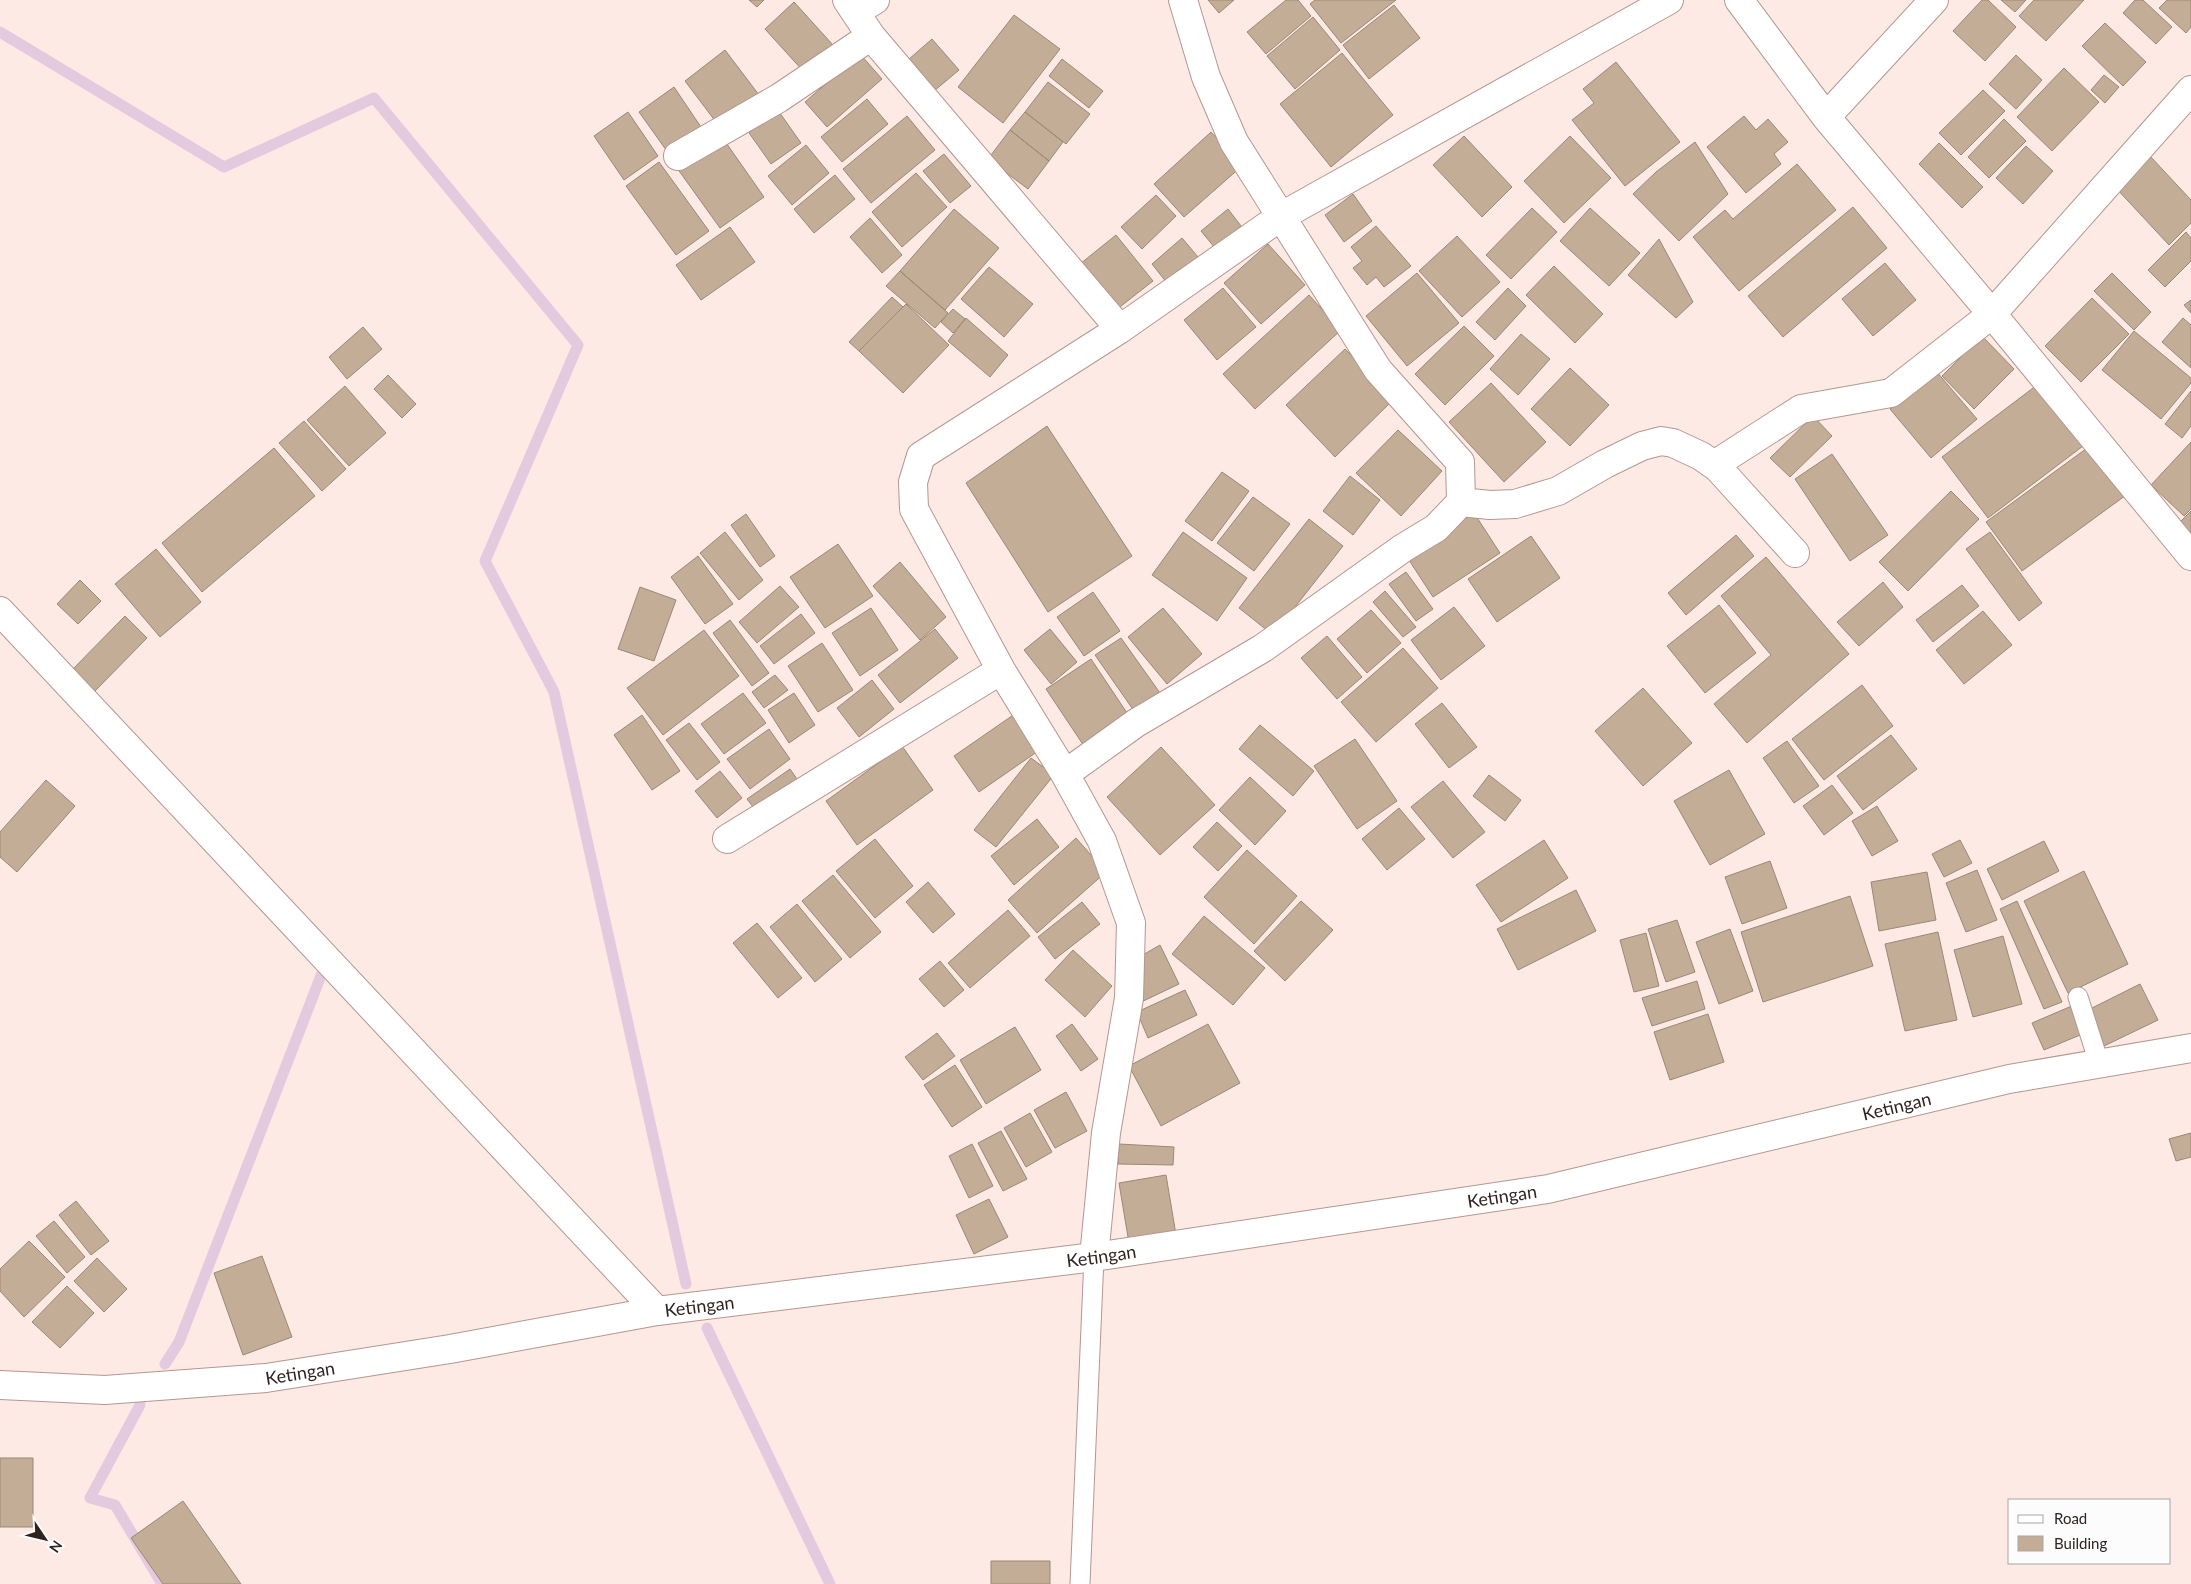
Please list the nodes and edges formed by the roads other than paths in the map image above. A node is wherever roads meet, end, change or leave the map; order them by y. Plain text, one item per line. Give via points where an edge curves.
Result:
1 (1183, 0) edge
2 (1669, 0) edge
3 (1739, 0) edge
4 (1934, 0) edge
5 (859, 4) edge
6 (871, 36) junction
7 (2191, 90) edge
8 (1826, 117) junction
9 (678, 156) dead end
10 (1280, 217) junction
11 (1992, 314) junction
12 (1120, 329) junction
13 (1714, 465) junction
14 (1461, 502) junction
15 (1795, 553) dead end
16 (2191, 556) edge
17 (0, 611) edge
18 (1001, 670) junction
19 (1065, 774) junction
20 (727, 839) dead end
21 (2078, 997) dead end
22 (2191, 1048) edge
23 (2099, 1063) junction
24 (1094, 1257) junction
25 (657, 1312) junction
26 (0, 1385) edge
27 (1080, 1584) edge

1 - 10 street via 1206,77 1234,142
2 - 10 street
3 - 8 street
4 - 8 street
5 - 6 street
6 - 9 street via 779,98
6 - 12 street
7 - 11 street
8 - 11 street
10 - 12 street
10 - 14 street via 1378,370 1460,462
11 - 13 street via 1891,393 1801,409
11 - 16 street
12 - 18 street via 921,456 913,482 914,509
13 - 14 street via 1685,448 1661,441 1642,446 1558,491 1515,504
13 - 15 street
14 - 19 street via 1436,528 1263,648 1136,723
17 - 25 street
18 - 19 street
18 - 20 street
19 - 24 street via 1102,841 1131,923 1129,998 1106,1133
21 - 23 lane
22 - 23 street, Ketingan
23 - 24 street, Ketingan via 2009,1079 1548,1189
24 - 25 street, Ketingan
24 - 27 lane
25 - 26 street, Ketingan via 266,1378 105,1390

